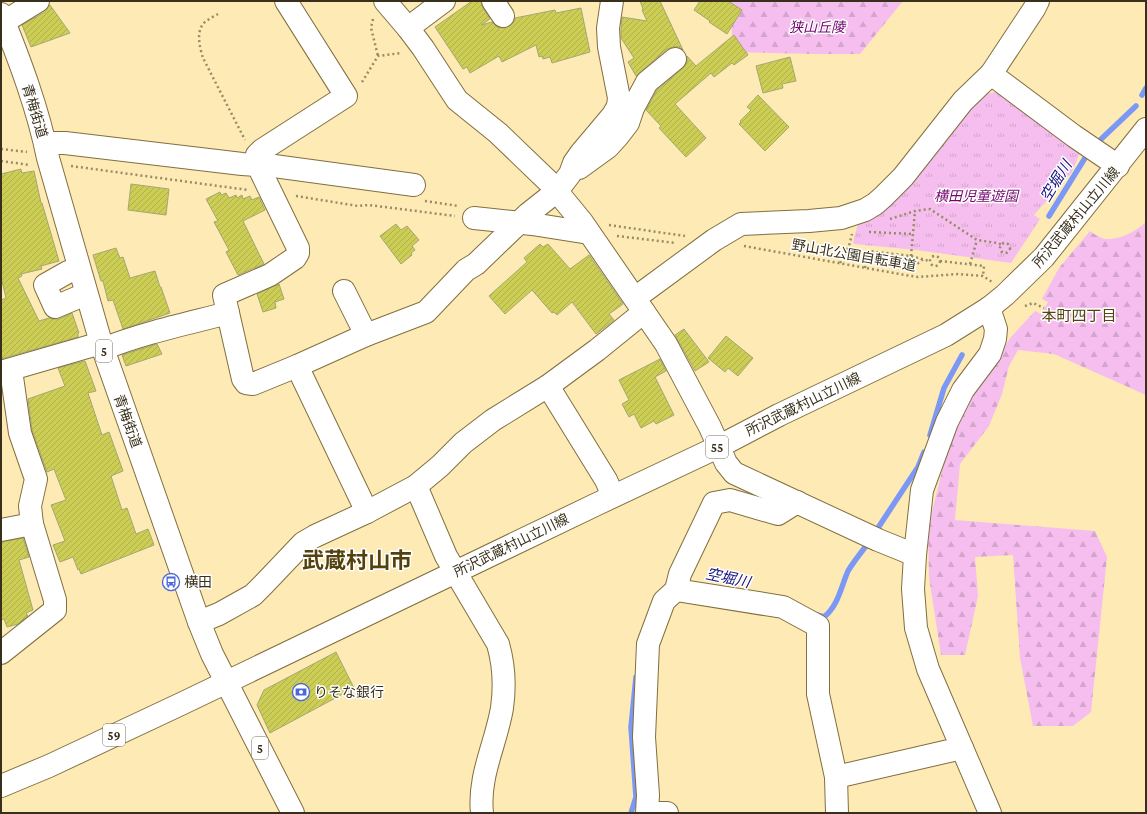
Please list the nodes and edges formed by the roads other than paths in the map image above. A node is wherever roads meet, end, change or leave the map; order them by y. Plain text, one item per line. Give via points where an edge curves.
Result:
1 (38, 1) edge
2 (286, 1) edge
3 (444, 1) edge
4 (612, 1) edge
5 (1038, 1) edge
6 (380, 8) edge
7 (3, 18) edge
8 (408, 28) junction
9 (675, 59) dead end
10 (991, 74) junction
11 (1146, 129) edge
12 (39, 147) junction
13 (257, 160) junction
14 (1118, 166) junction
15 (563, 183) junction
16 (414, 185) dead end
17 (474, 218) road end
18 (520, 223) junction
19 (596, 228) junction
20 (79, 268) junction
21 (344, 291) dead end
22 (86, 294) junction
23 (640, 305) junction
24 (989, 308) junction
25 (228, 313) junction
26 (366, 335) junction
27 (102, 346) junction
28 (297, 366) junction
29 (6, 371) edge
30 (548, 386) junction
31 (718, 447) junction
32 (416, 486) junction
33 (613, 496) junction
34 (797, 502) junction
35 (367, 512) junction
36 (32, 524) junction
37 (1, 530) edge
38 (915, 555) junction
39 (456, 572) junction
40 (678, 582) junction
41 (199, 622) junction
42 (1, 653) edge
43 (226, 682) junction
44 (962, 748) junction
45 (836, 777) junction
46 (1, 786) edge
47 (293, 813) edge
48 (482, 813) edge
49 (648, 813) edge
50 (667, 813) edge
51 (837, 813) edge
52 (990, 813) edge

1 - 7 street
2 - 13 street via 346,96 262,150
3 - 8 street
4 - 15 street via 608,28 609,47 618,90 618,106 613,116 581,153
5 - 10 street
6 - 8 street
7 - 12 street, 青梅街道 / 5 via 26,79
8 - 15 street via 457,100 498,133 550,183
9 - 15 street via 646,82 628,123 608,147
10 - 14 street
10 - 23 street via 963,101 903,177 870,207 841,218 741,224 714,240
11 - 14 street, 所沢武蔵村山立川線 / 55
12 - 13 street via 64,142 242,164
12 - 20 street, 青梅街道 / 5 via 48,158
13 - 16 street
13 - 25 street via 298,248 298,253 296,258 270,275 224,295
14 - 24 street, 所沢武蔵村山立川線 / 55 via 1044,257
15 - 18 street
15 - 19 street via 582,222
17 - 18 street
18 - 19 street
18 - 26 street via 476,264 466,270 426,312
19 - 23 street
20 - 22 street, 青梅街道 / 5
20 - 22 street via 45,285 55,307
21 - 26 street
22 - 27 street, 青梅街道 / 5
23 - 30 street via 597,350
23 - 31 street via 666,344
24 - 31 street, 所沢武蔵村山立川線 / 55 via 946,335
24 - 38 street via 996,329 995,339 990,354 963,390 947,422 927,476 922,490
25 - 27 street
25 - 28 street via 246,383 254,384
26 - 28 street
27 - 29 street
27 - 41 street, 青梅街道 / 5
28 - 35 street
29 - 36 street via 20,432 36,479 30,506
30 - 32 street via 493,420 463,443
30 - 33 street via 606,480
31 - 33 street, 所沢武蔵村山立川線 / 55
31 - 34 street via 734,473
32 - 35 street
32 - 39 street via 446,556
33 - 39 street, 所沢武蔵村山立川線 / 55
34 - 38 street
34 - 40 street via 778,514 730,500 714,503
35 - 41 street via 309,539 253,595
36 - 37 street
36 - 42 street via 55,600 55,610
38 - 44 street via 913,589 916,628 928,669
39 - 43 street, 所沢武蔵村山立川線 / 55
39 - 48 street via 498,644 503,666 502,708 482,786
40 - 45 street via 784,607 818,626 818,694
40 - 49 street via 664,601 648,644 644,737
41 - 43 street, 青梅街道 / 5
43 - 46 street, 59
43 - 47 street, 青梅街道 / 5
44 - 45 street
44 - 52 street
45 - 51 street
49 - 50 street

